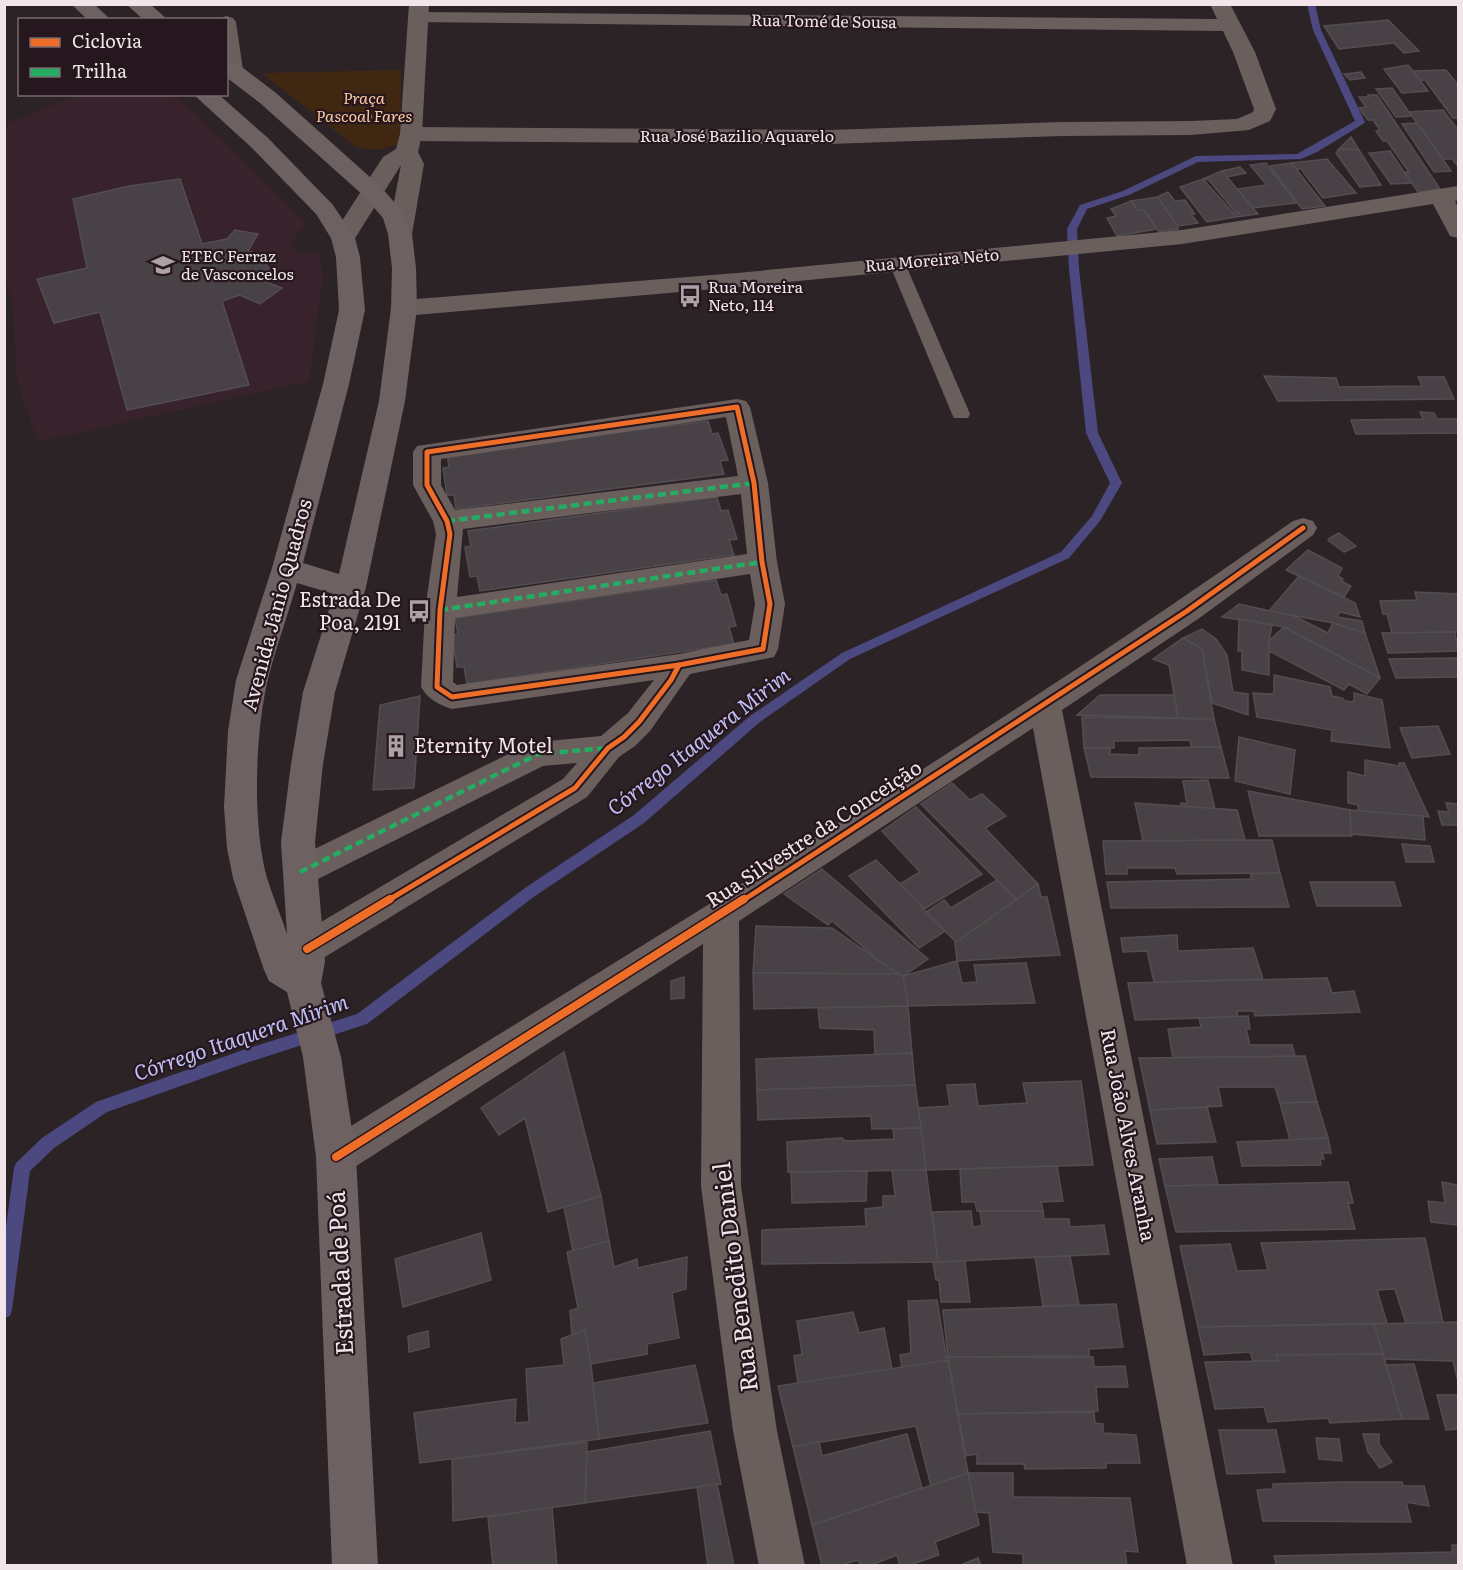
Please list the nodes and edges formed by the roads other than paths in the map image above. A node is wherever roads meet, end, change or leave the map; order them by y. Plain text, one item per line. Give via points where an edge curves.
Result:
1 (81, 4) edge
2 (136, 4) edge
3 (824, 4) edge
4 (1220, 4) edge
5 (418, 11) edge
6 (98, 18) edge
7 (155, 18) edge
8 (794, 21) junction
9 (1230, 25) junction
10 (228, 52) edge
11 (229, 68) edge
12 (206, 96) edge
13 (409, 143) junction
14 (372, 191) junction
15 (1449, 194) edge
16 (1458, 231) edge
17 (400, 234) junction
18 (343, 238) junction
19 (897, 263) junction
20 (404, 308) junction
21 (962, 414) dead end
22 (754, 483) junction
23 (447, 521) junction
24 (1303, 528) dead end
25 (762, 562) junction
26 (286, 568) junction
27 (351, 587) junction
28 (440, 610) junction
29 (679, 665) junction
30 (1045, 705) junction
31 (608, 748) junction
32 (300, 873) junction
33 (721, 914) junction
34 (306, 978) junction
35 (336, 1157) junction
36 (355, 1566) edge
37 (782, 1566) edge
38 (1210, 1566) edge

1 - 6 main road
2 - 7 main road
3 - 8 street
4 - 9 street
5 - 8 street, Rua Tomé de Sousa
5 - 13 street
8 - 9 street, Rua Tomé de Sousa
9 - 13 street, Rua José Bazilio Aquarelo via 1265,109 1254,122 1241,125 829,137
10 - 11 street
11 - 14 main road
12 - 18 main road, Avenida Jânio Quadros via 300,182
13 - 14 street
13 - 17 street via 413,164
14 - 17 main road via 394,216
14 - 18 street
15 - 16 street
15 - 19 street, Rua Moreira Neto via 1182,237
17 - 20 main road
18 - 26 main road, Avenida Jânio Quadros via 352,310
19 - 20 street, Rua Moreira Neto
19 - 21 lane
20 - 27 main road via 392,401
22 - 23 street
22 - 23 street via 737,408 427,452 427,485
22 - 25 street
23 - 28 street via 450,534
24 - 30 street, Rua Silvestre da Conceição
25 - 28 street
25 - 29 street via 770,604 763,649
26 - 27 main road
26 - 34 main road, Avenida Jânio Quadros via 252,680 244,731 241,807 250,878 282,970
27 - 32 main road via 319,692 298,842
28 - 29 street via 437,687 452,697
29 - 31 street via 639,722
30 - 33 street, Rua Silvestre da Conceição
30 - 38 street, Rua João Alves Aranha
31 - 32 street via 538,754
31 - 34 street via 575,788
32 - 34 main road
33 - 35 street, Rua Silvestre da Conceição
33 - 37 street, Rua Benedito Daniel via 721,1186 755,1431
34 - 35 main road, Estrada de Poá
35 - 36 main road, Estrada de Poá

